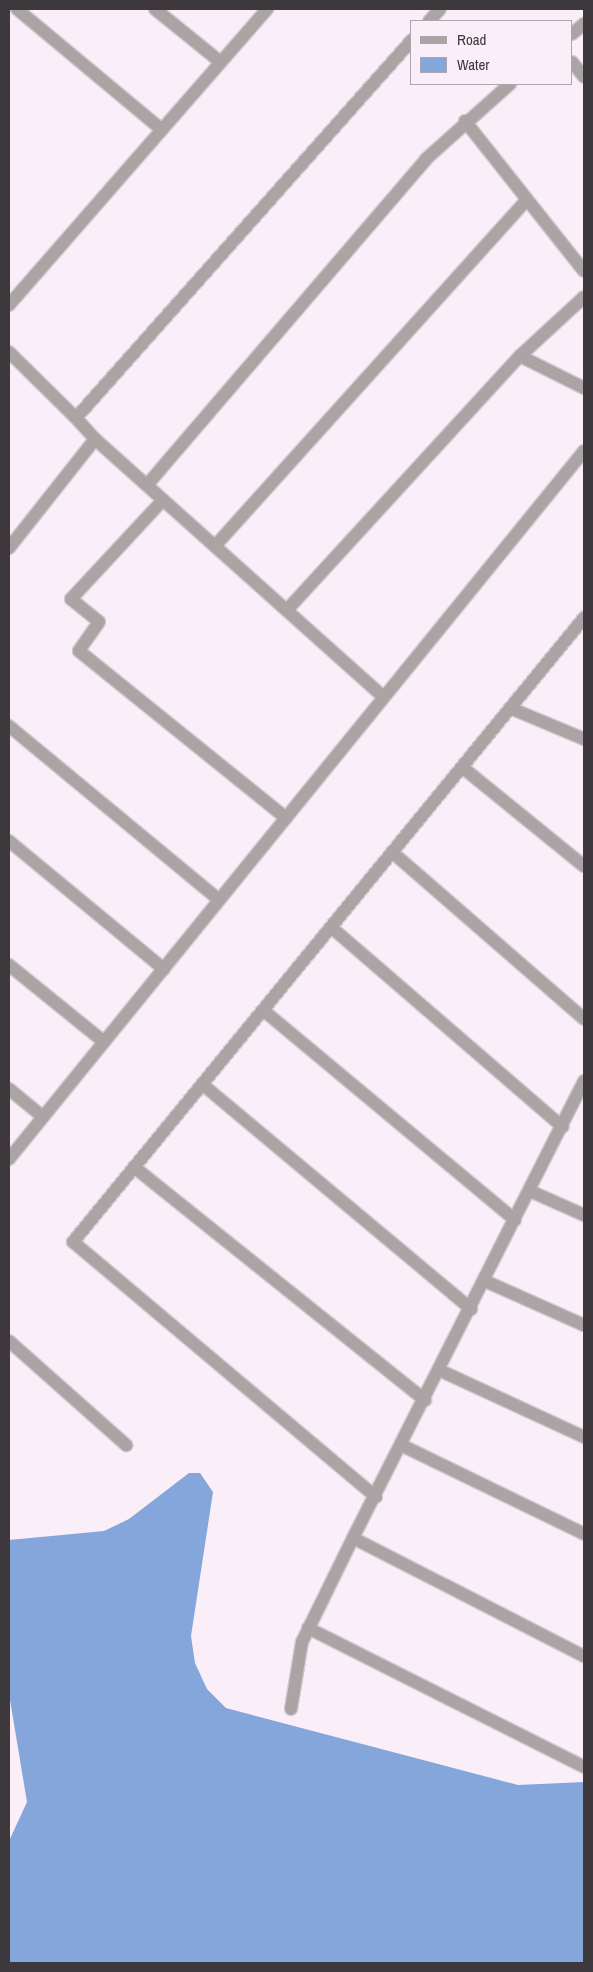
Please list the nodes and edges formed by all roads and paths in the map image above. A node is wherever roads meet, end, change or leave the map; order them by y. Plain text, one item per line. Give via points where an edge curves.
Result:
1 (17, 9) edge
2 (154, 9) edge
3 (266, 9) edge
4 (440, 9) edge
5 (430, 20) edge
6 (584, 24) edge
7 (573, 33) edge
8 (410, 42) edge
9 (218, 60) junction
10 (573, 63) edge
11 (584, 77) edge
12 (509, 85) edge
13 (465, 122) junction
14 (160, 128) junction
15 (527, 200) junction
16 (584, 270) edge
17 (584, 298) edge
18 (9, 305) edge
19 (9, 352) edge
20 (520, 356) junction
21 (584, 388) edge
22 (76, 418) junction
23 (95, 439) junction
24 (584, 451) edge
25 (147, 486) junction
26 (164, 500) junction
27 (215, 546) junction
28 (9, 548) edge
29 (287, 610) junction
30 (582, 623) edge
31 (384, 698) junction
32 (510, 708) junction
33 (9, 726) edge
34 (584, 739) edge
35 (462, 767) junction
36 (286, 818) junction
37 (9, 841) edge
38 (392, 852) junction
39 (584, 866) edge
40 (219, 900) junction
41 (331, 927) junction
42 (9, 965) edge
43 (164, 969) junction
44 (263, 1010) junction
45 (584, 1019) edge
46 (104, 1042) junction
47 (584, 1081) edge
48 (202, 1084) junction
49 (9, 1089) edge
50 (580, 1101) edge
51 (42, 1117) junction
52 (562, 1127) junction
53 (9, 1159) edge
54 (134, 1167) junction
55 (530, 1191) junction
56 (584, 1215) edge
57 (515, 1220) junction
58 (485, 1281) junction
59 (471, 1309) junction
60 (584, 1326) edge
61 (9, 1341) edge
62 (439, 1370) junction
63 (425, 1400) junction
64 (584, 1437) edge
65 (126, 1445) dead end
66 (401, 1445) junction
67 (376, 1497) junction
68 (584, 1534) edge
69 (353, 1538) junction
70 (308, 1628) junction
71 (584, 1656) edge
72 (291, 1709) dead end
73 (584, 1767) edge

1 - 14 street
2 - 9 street
3 - 9 street
4 - 5 street
6 - 7 street
8 - 22 street
9 - 14 street
10 - 11 street
12 - 13 street
13 - 15 street
13 - 25 street via 426,159
14 - 18 street
15 - 16 street
15 - 27 street
17 - 20 street
19 - 22 street
20 - 21 street
20 - 29 street
22 - 23 street
23 - 25 street
23 - 28 street
24 - 31 street
25 - 26 street
26 - 27 street
26 - 36 street via 71,599 99,622 79,651
27 - 29 street
29 - 31 street
30 - 32 street
31 - 36 street
32 - 34 street
32 - 35 street
33 - 40 street
35 - 38 street
35 - 39 street
36 - 40 street
37 - 43 street
38 - 41 street
38 - 45 street
40 - 43 street
41 - 44 street
41 - 52 street
42 - 46 street
43 - 46 street
44 - 48 street
44 - 57 street
46 - 51 street
47 - 50 street
48 - 54 street
48 - 59 street
49 - 51 street
50 - 52 street
51 - 53 street
52 - 55 street
54 - 63 street
54 - 67 street via 73,1242
55 - 56 street
55 - 57 street
57 - 58 street
58 - 59 street
58 - 60 street
59 - 62 street
61 - 65 street
62 - 63 street
62 - 64 street
63 - 66 street
66 - 67 street
66 - 68 street
67 - 69 street
69 - 70 street
69 - 71 street
70 - 72 street via 302,1642
70 - 73 street

